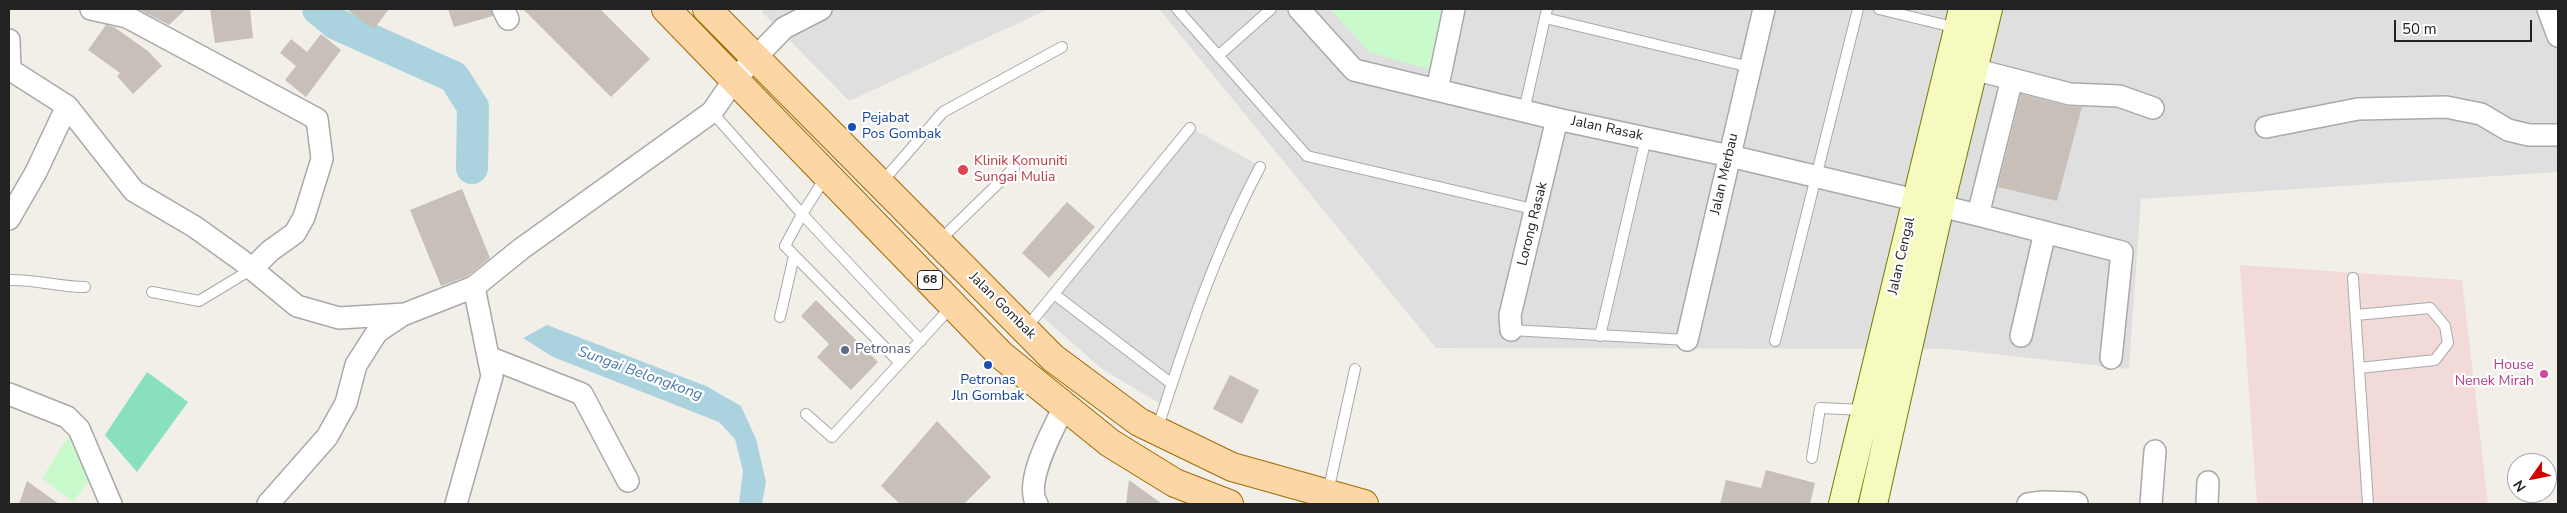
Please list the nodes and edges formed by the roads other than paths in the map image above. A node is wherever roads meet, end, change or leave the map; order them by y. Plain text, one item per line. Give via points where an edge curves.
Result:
1 (90, 9) edge
2 (666, 9) edge
3 (707, 9) edge
4 (821, 9) edge
5 (1177, 9) edge
6 (1271, 9) edge
7 (1299, 9) edge
8 (1454, 9) edge
9 (1764, 9) edge
10 (1858, 9) edge
11 (1879, 9) edge
12 (1988, 9) edge
13 (2548, 9) edge
14 (129, 13) edge
15 (1546, 13) edge
16 (1960, 19) edge
17 (2558, 33) edge
18 (9, 40) edge
19 (1062, 47) dead end
20 (1218, 56) junction
21 (756, 60) junction
22 (1750, 67) junction
23 (9, 69) edge
24 (1973, 69) junction
25 (2012, 78) junction
26 (734, 80) junction
27 (1437, 90) junction
28 (67, 106) junction
29 (2153, 108) dead end
30 (1524, 111) junction
31 (712, 112) junction
32 (1557, 118) junction
33 (2266, 127) dead end
34 (1190, 128) dead end
35 (2558, 135) edge
36 (1646, 138) junction
37 (1730, 156) junction
38 (1260, 167) dead end
39 (1014, 168) dead end
40 (827, 175) junction
41 (1814, 177) junction
42 (880, 184) junction
43 (1928, 203) junction
44 (1537, 210) junction
45 (802, 214) junction
46 (1978, 215) junction
47 (9, 219) edge
48 (2045, 232) junction
49 (938, 242) junction
50 (794, 256) junction
51 (252, 269) junction
52 (2354, 278) dead end
53 (9, 280) edge
54 (85, 287) dead end
55 (474, 287) junction
56 (152, 292) dead end
57 (1054, 294) junction
58 (954, 304) junction
59 (405, 314) junction
60 (2356, 315) junction
61 (780, 317) dead end
62 (1025, 329) junction
63 (1511, 330) joint
64 (1600, 336) junction
65 (2021, 336) dead end
66 (1687, 340) joint
67 (921, 341) junction
68 (1775, 341) dead end
69 (488, 357) junction
70 (2111, 358) dead end
71 (900, 363) junction
72 (2359, 368) junction
73 (1355, 369) dead end
74 (1172, 384) junction
75 (9, 394) edge
76 (1064, 407) junction
77 (1866, 410) junction
78 (806, 414) dead end
79 (1156, 431) junction
80 (2155, 450) dead end
81 (1812, 458) dead end
82 (628, 481) dead end
83 (2208, 482) dead end
84 (1328, 496) junction
85 (2077, 503) dead end
86 (112, 504) edge
87 (268, 504) edge
88 (456, 504) edge
89 (1037, 504) edge
90 (1229, 504) edge
91 (1364, 504) edge
92 (1843, 504) edge
93 (1873, 504) edge
94 (2028, 504) edge
95 (2151, 504) edge
96 (2208, 504) edge
97 (2368, 504) edge

1 - 14 street
2 - 26 main road, 68
3 - 21 main road, Jalan Gombak / 68
4 - 21 street via 784,28
5 - 20 lane
6 - 20 lane
7 - 27 street, Jalan Rasak via 1354,70
8 - 27 street
9 - 22 street, Jalan Merbau
10 - 41 lane
11 - 16 lane
12 - 24 street, Jalan Cengal
13 - 17 street
14 - 51 street via 318,119 322,159 304,217 296,233 270,251
15 - 22 lane
15 - 30 lane
16 - 43 street, Jalan Cengal
18 - 23 street
19 - 42 lane via 943,112
20 - 44 lane via 1307,156
21 - 26 street
21 - 42 main road, Jalan Gombak / 68
22 - 37 street, Jalan Merbau
23 - 28 street
24 - 25 street
24 - 43 street, Jalan Cengal
25 - 29 street via 2070,94 2120,96
25 - 46 street
26 - 31 street
26 - 40 main road, 68
27 - 30 street, Jalan Rasak
28 - 47 street via 36,172
28 - 51 street via 134,191 195,226
30 - 32 street, Jalan Rasak
31 - 45 lane
31 - 55 street via 521,249
32 - 36 street, Jalan Rasak
32 - 44 street, Lorong Rasak
33 - 35 street via 2358,109 2446,107 2481,114 2508,130 2529,135
34 - 57 lane
36 - 37 street, Jalan Rasak
36 - 64 lane
37 - 41 street, Jalan Rasak
37 - 66 street, Jalan Merbau
38 - 74 lane via 1205,285
39 - 49 lane
40 - 45 lane
40 - 58 main road, 68
41 - 43 street, Jalan Rasak
41 - 68 lane
42 - 49 main road, Jalan Gombak / 68
43 - 46 street, Jalan Rasak
43 - 77 street, Jalan Cengal
43 - 93 street, Jalan Cengal
44 - 63 street, Lorong Rasak via 1510,315
45 - 50 lane via 785,246
45 - 67 lane
46 - 48 street, Jalan Rasak
48 - 65 street
48 - 70 street, Jalan Rasak via 2122,252
49 - 62 main road, Jalan Gombak / 68
50 - 61 lane
50 - 71 lane
51 - 56 lane via 199,300
51 - 59 street via 297,306 339,318
52 - 60 lane
53 - 54 lane
55 - 59 street
55 - 69 street
57 - 62 lane
57 - 74 lane
58 - 67 lane
58 - 76 main road, 68 via 1001,355
59 - 87 street via 377,332 356,365 346,403 327,437
60 - 72 lane
60 - 72 lane via 2430,308 2445,326 2448,343 2435,360
62 - 79 main road, Jalan Gombak / 68 via 1053,358
63 - 64 lane
64 - 66 lane
67 - 71 lane
69 - 82 street via 582,394
69 - 88 street via 492,376
71 - 78 lane via 832,437
72 - 97 lane
73 - 84 lane
74 - 79 lane
75 - 86 street via 67,417 79,429
76 - 89 street via 1041,452 1035,481 1034,500
76 - 90 main road, 68 via 1110,443 1175,482
77 - 81 lane via 1820,408
77 - 92 street, Jalan Cengal
79 - 84 main road, Jalan Gombak / 68 via 1232,467
80 - 95 street
83 - 96 street
84 - 91 main road, Jalan Gombak / 68
85 - 94 street

